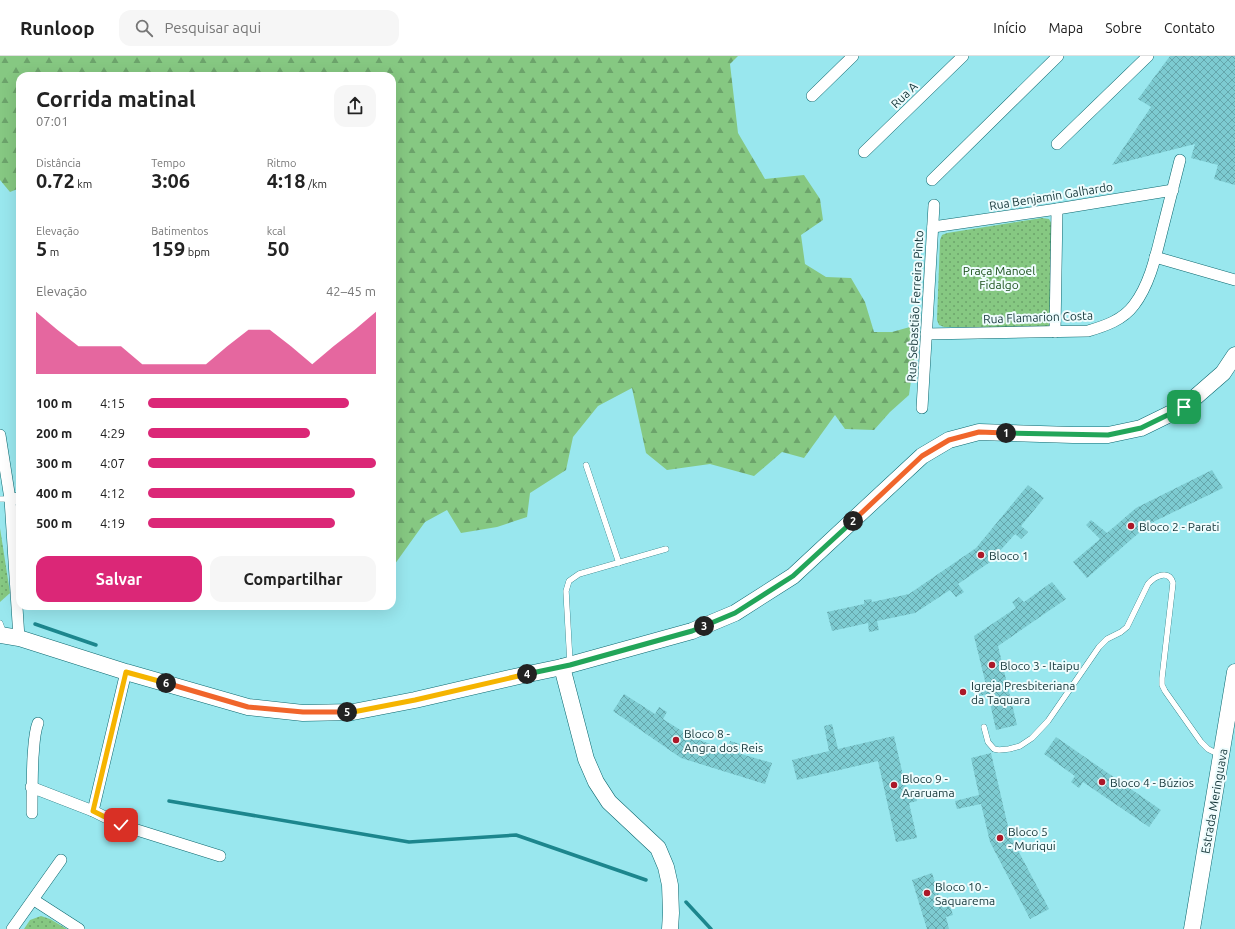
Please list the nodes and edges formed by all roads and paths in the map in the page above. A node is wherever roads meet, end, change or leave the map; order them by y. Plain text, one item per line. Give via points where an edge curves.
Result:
1 (853, 56) edge
2 (963, 56) edge
3 (1058, 56) edge
4 (1148, 56) edge
5 (812, 96) dead end
6 (1057, 144) dead end
7 (864, 152) dead end
8 (1180, 160) dead end
9 (932, 180) dead end
10 (1173, 190) junction
11 (934, 205) dead end
12 (1057, 209) junction
13 (933, 227) junction
14 (1155, 257) junction
15 (1235, 280) edge
16 (1055, 332) junction
17 (926, 334) junction
18 (1235, 355) edge
19 (1229, 371) edge
20 (922, 408) dead end
21 (0, 435) edge
22 (586, 464) dead end
23 (10, 499) edge
24 (666, 549) dead end
25 (619, 562) junction
26 (6, 633) edge
27 (566, 666) junction
28 (126, 672) junction
29 (1235, 672) edge
30 (1233, 695) edge
31 (38, 723) dead end
32 (1231, 723) edge
33 (984, 727) dead end
34 (1222, 756) junction
35 (31, 787) junction
36 (93, 811) junction
37 (32, 813) dead end
38 (220, 856) dead end
39 (61, 860) dead end
40 (34, 900) junction
41 (12, 929) edge
42 (79, 929) edge
43 (670, 929) edge
44 (1192, 929) edge

1 - 5 street
2 - 7 street, Rua A
3 - 9 street
4 - 6 street
8 - 10 street, Rua Flamarion Costa
10 - 12 street, Rua Benjamin Galhardo
10 - 14 street, Rua Flamarion Costa
11 - 13 street, Rua Sebastião Ferreira Pinto
12 - 13 street, Rua Benjamin Galhardo
12 - 16 street
13 - 17 street, Rua Sebastião Ferreira Pinto
14 - 15 street
14 - 16 street, Rua Flamarion Costa via 1144,289 1134,305 1122,317 1088,331
16 - 17 street, Rua Flamarion Costa
17 - 20 street, Rua Sebastião Ferreira Pinto
18 - 19 main road
19 - 27 main road via 1184,407 1141,428 1108,435 979,432 949,440 922,456 793,576 735,613 692,631
21 - 23 street
22 - 25 lane
23 - 26 street
24 - 25 lane
25 - 27 lane via 579,574 569,581 566,591
26 - 28 main road
27 - 28 main road via 353,712 303,712 248,707
27 - 43 main road via 586,759 596,782 609,802 658,848 666,867 670,885
28 - 36 street
29 - 30 main road, Estrada Meringuava
30 - 32 main road, Estrada Meringuava
31 - 35 street
32 - 34 main road, Estrada Meringuava
33 - 34 lane via 988,742 994,749 1020,746 1032,738 1048,721 1099,647 1127,627 1148,584 1158,575 1165,575 1172,579 1173,583 1162,685 1201,742
34 - 44 main road, Estrada Meringuava
35 - 36 street
35 - 37 street
36 - 38 street via 121,825
39 - 40 street
40 - 41 street
40 - 42 street

